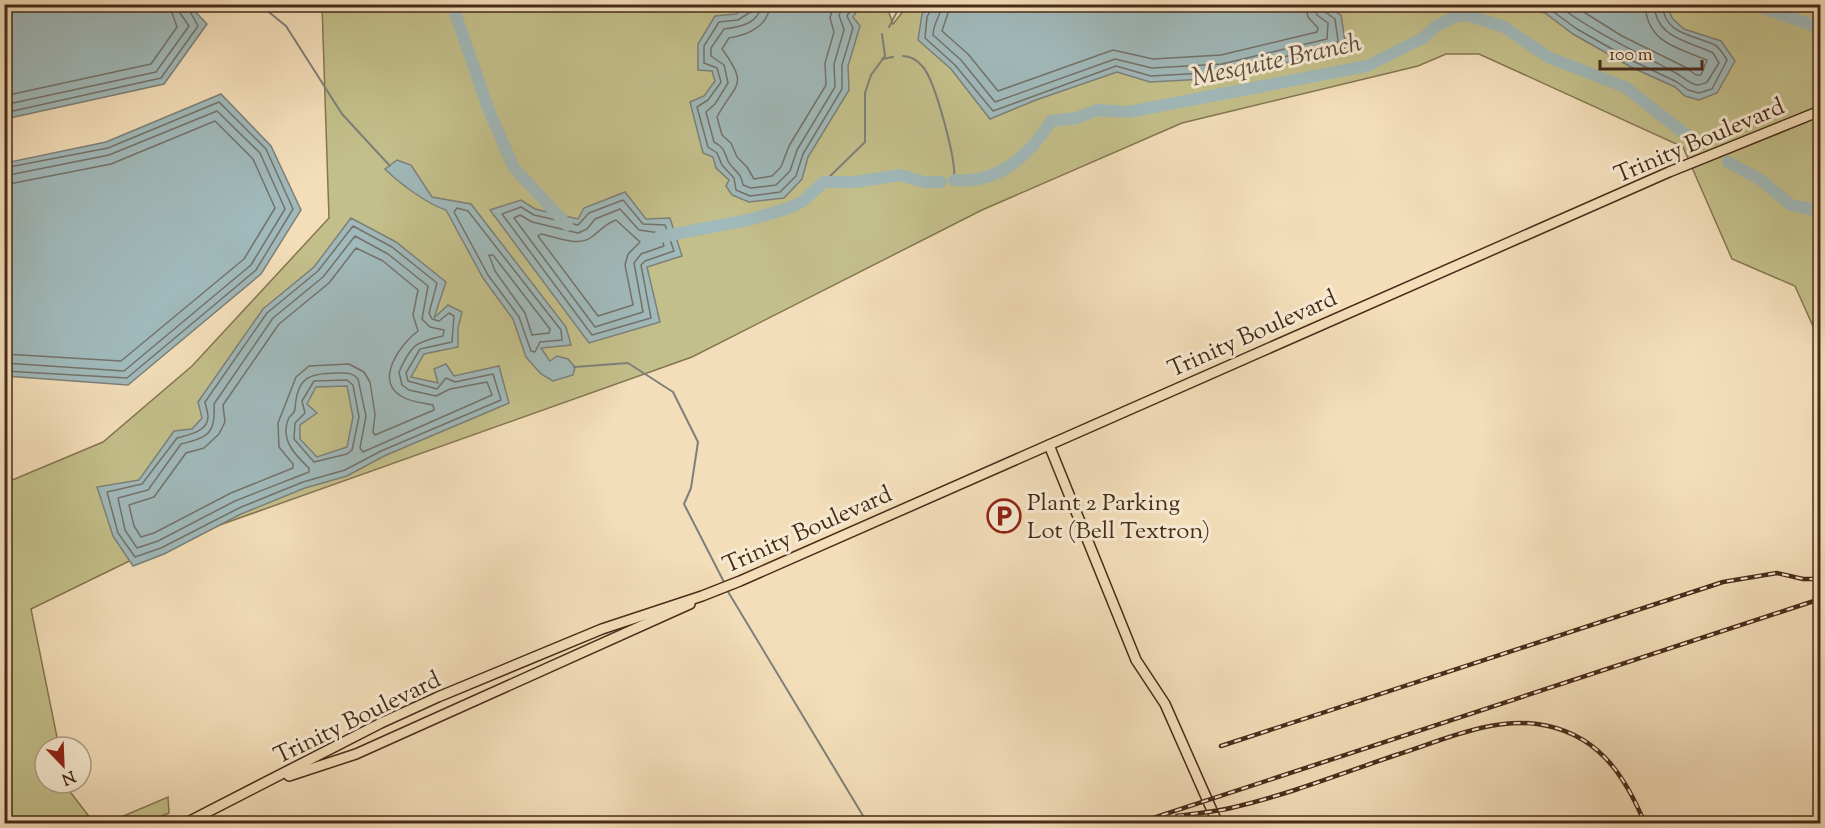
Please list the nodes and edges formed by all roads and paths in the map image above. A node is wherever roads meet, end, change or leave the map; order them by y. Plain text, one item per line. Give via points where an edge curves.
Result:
1 (1821, 111) edge
2 (1049, 445) junction
3 (702, 596) junction
4 (264, 784) junction
5 (184, 824) edge
6 (1218, 824) edge

1 - 2 main road, Trinity Boulevard via 1669,172
2 - 3 main road, Trinity Boulevard
2 - 6 main road via 1136,660 1165,704
3 - 4 main road, Trinity Boulevard via 651,623 356,754
3 - 4 main road, Trinity Boulevard via 602,629 490,675 381,723
4 - 5 main road, Trinity Boulevard

